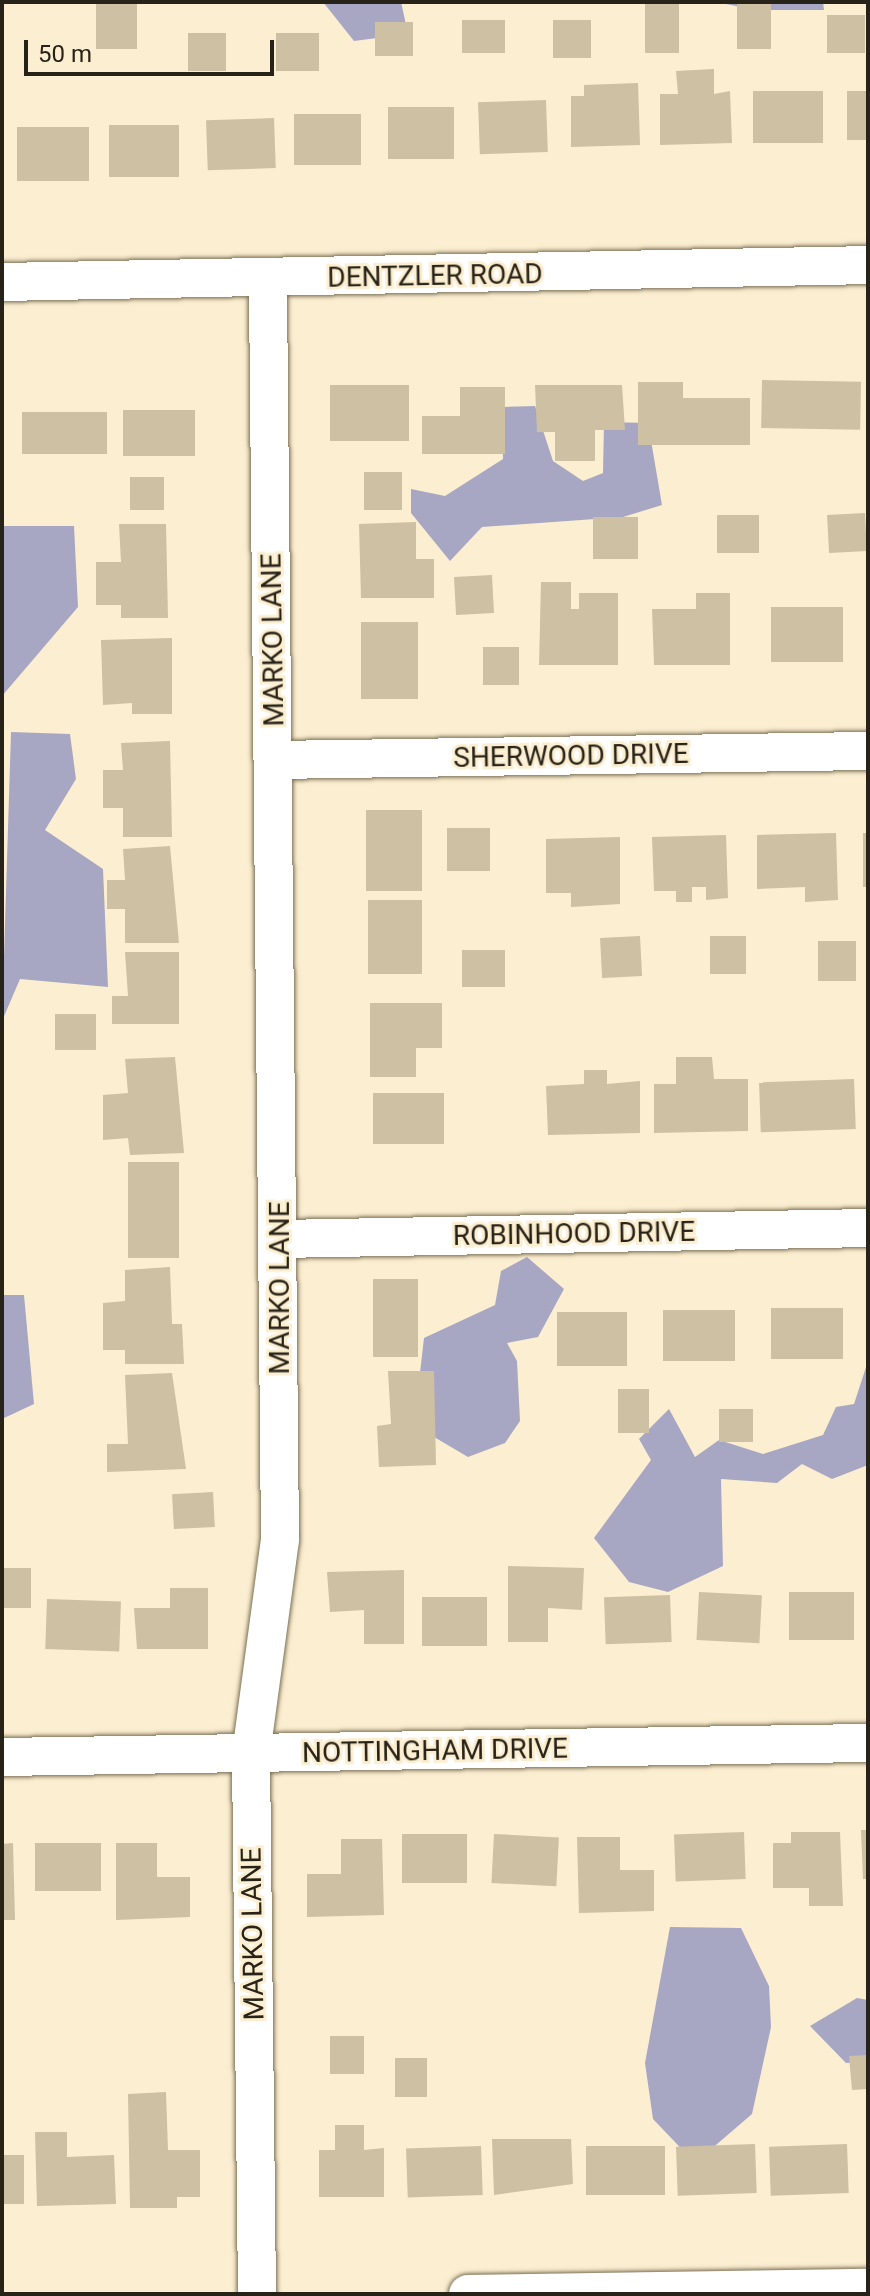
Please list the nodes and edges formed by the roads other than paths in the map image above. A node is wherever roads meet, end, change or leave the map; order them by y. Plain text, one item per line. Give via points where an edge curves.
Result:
1 (868, 265) edge
2 (268, 280) junction
3 (2, 282) edge
4 (868, 751) edge
5 (274, 760) junction
6 (868, 1228) edge
7 (280, 1239) junction
8 (868, 1743) edge
9 (251, 1754) junction
10 (2, 1757) edge
11 (868, 2288) edge
12 (257, 2294) edge
13 (468, 2294) edge

1 - 2 street, DENTZLER ROAD
2 - 3 street, DENTZLER ROAD
2 - 5 street, MARKO LANE
4 - 5 street, SHERWOOD DRIVE
5 - 7 street, MARKO LANE
6 - 7 street, ROBINHOOD DRIVE
7 - 9 street, MARKO LANE via 280,1540
8 - 9 street, NOTTINGHAM DRIVE
9 - 10 street, NOTTINGHAM DRIVE
9 - 12 street, MARKO LANE
11 - 13 street

